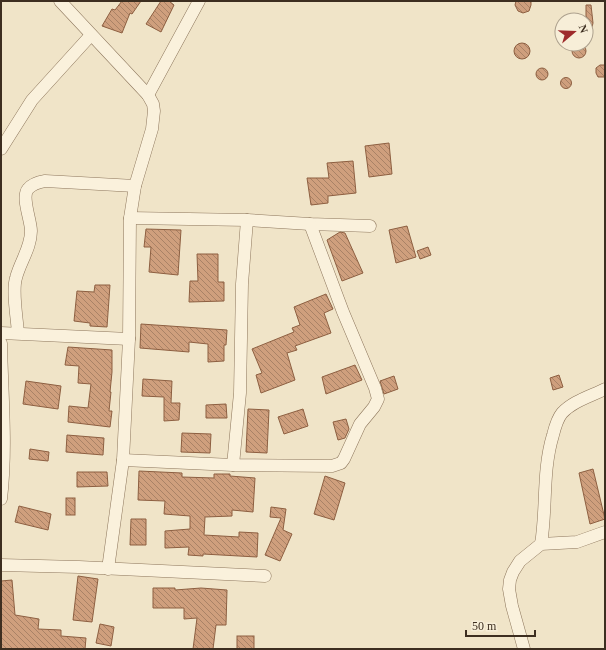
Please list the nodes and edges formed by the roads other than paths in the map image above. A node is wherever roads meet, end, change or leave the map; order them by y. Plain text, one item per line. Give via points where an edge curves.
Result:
1 (60, 1) edge
2 (199, 1) edge
3 (91, 35) junction
4 (148, 95) junction
5 (1, 148) edge
6 (135, 186) junction
7 (130, 218) junction
8 (247, 220) junction
9 (310, 224) junction
10 (370, 226) dead end
11 (1, 333) edge
12 (18, 333) junction
13 (129, 339) junction
14 (1, 343) edge
15 (605, 389) edge
16 (123, 460) junction
17 (233, 465) junction
18 (1, 499) edge
19 (605, 532) edge
20 (541, 544) junction
21 (1, 565) edge
22 (108, 569) junction
23 (265, 576) dead end
24 (524, 649) edge

1 - 3 street
2 - 4 street
3 - 4 street
3 - 5 street via 32,100
4 - 6 street via 154,111 152,128
6 - 7 street
6 - 12 street via 45,181 28,189 26,197 31,230 30,242 14,286
7 - 8 street
7 - 13 street
8 - 9 street
8 - 17 street via 242,284 240,393
9 - 10 street
9 - 17 street via 378,399 360,424 341,463 332,466
11 - 12 street
12 - 13 street
13 - 16 street
14 - 18 street via 4,448
15 - 20 street via 570,406 561,414 556,424 548,452
16 - 17 street
16 - 22 street
19 - 20 street via 577,542
20 - 24 street via 520,562 510,580 512,606
21 - 22 street
22 - 23 street

